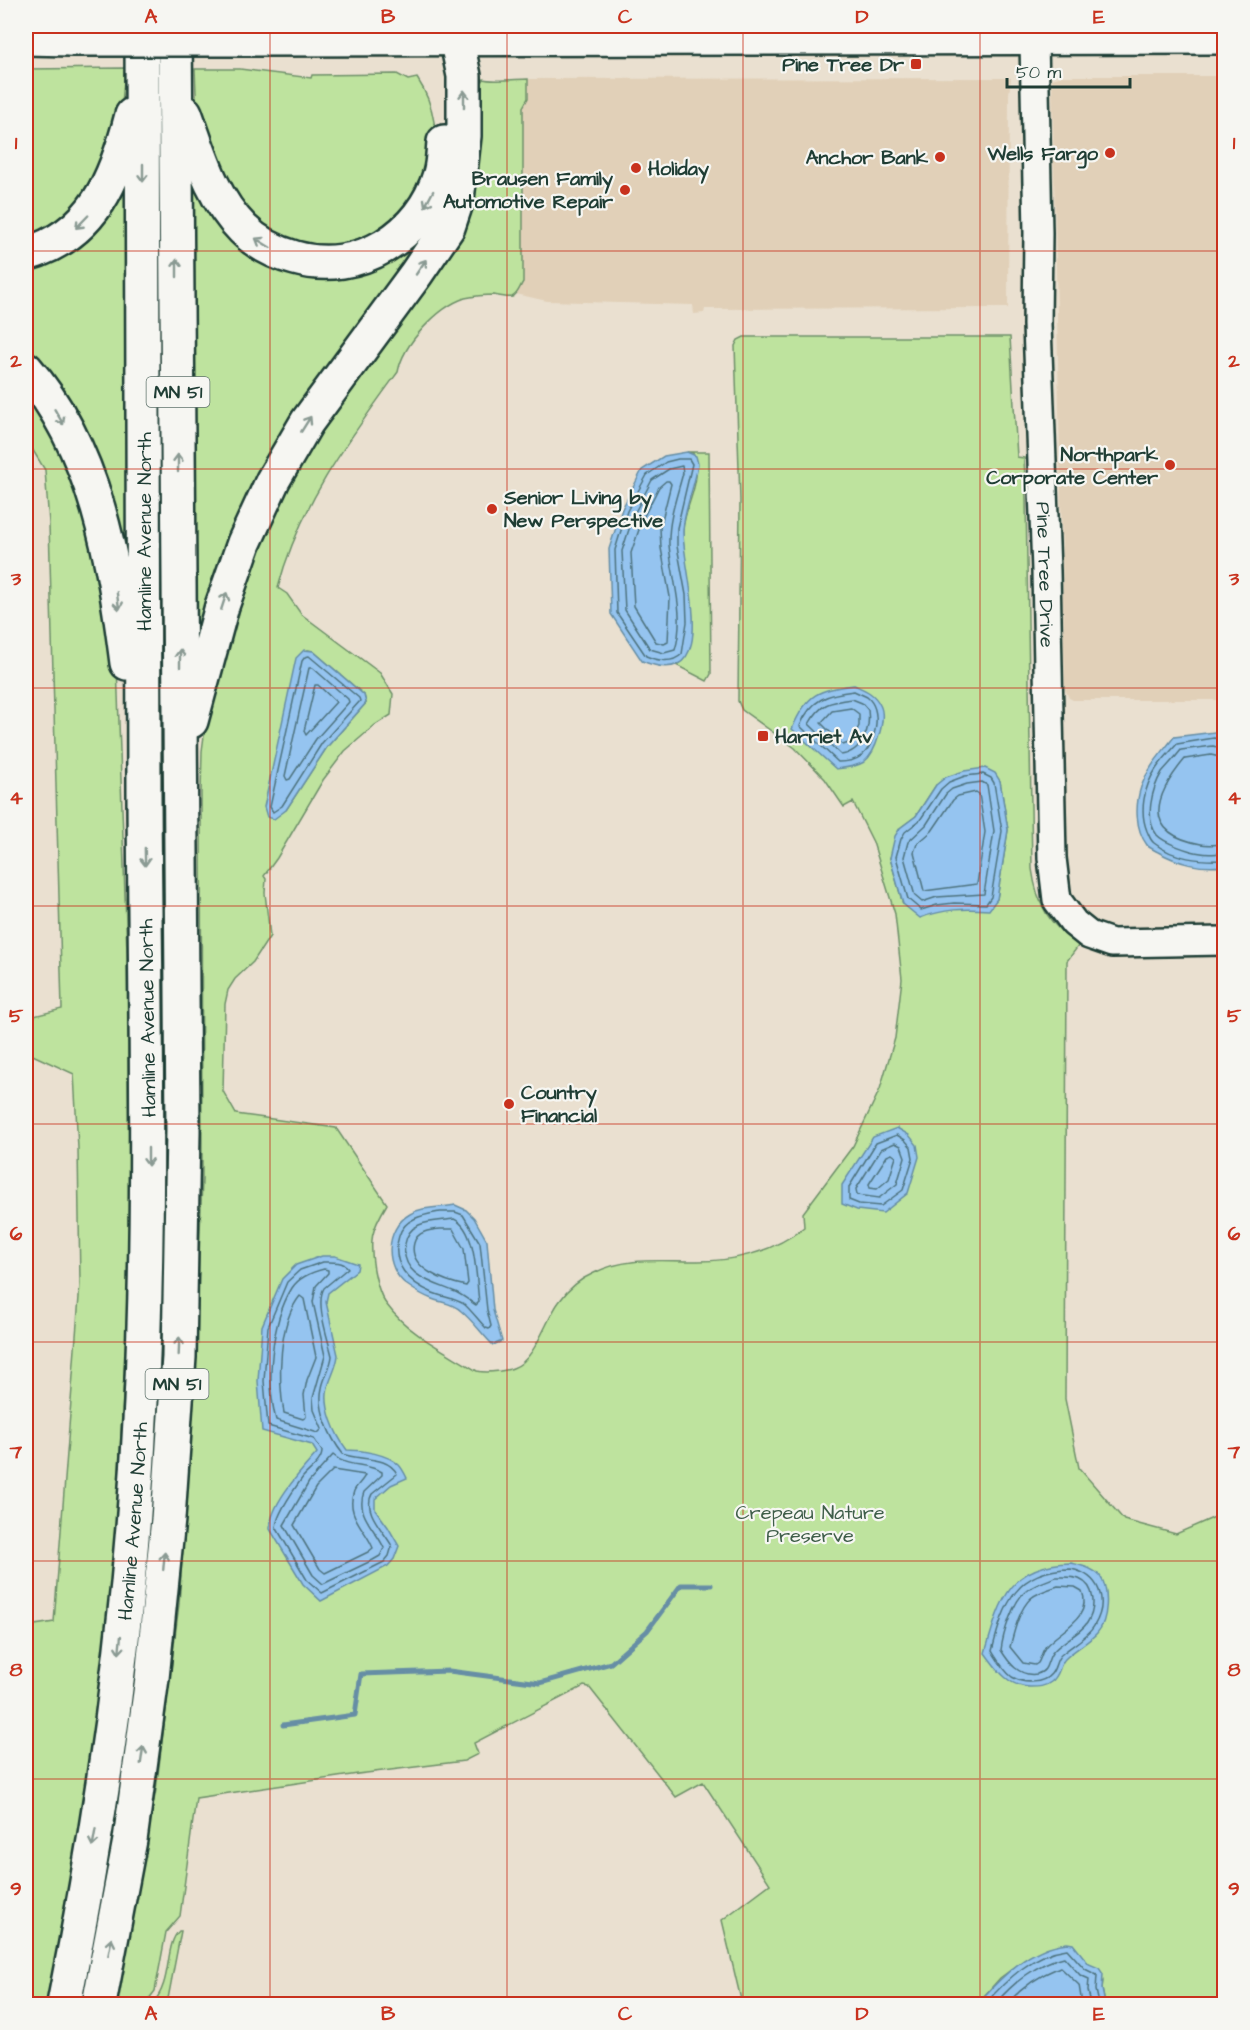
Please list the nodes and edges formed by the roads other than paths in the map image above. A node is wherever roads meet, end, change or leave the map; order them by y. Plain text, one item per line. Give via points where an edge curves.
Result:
1 (142, 26) edge
2 (176, 26) edge
3 (1224, 40) edge
4 (26, 41) edge
5 (1034, 41) junction
6 (457, 42) junction
7 (142, 73) junction
8 (176, 88) junction
9 (26, 254) edge
10 (26, 369) edge
11 (180, 758) junction
12 (144, 798) junction
13 (1224, 940) edge
14 (64, 2004) edge
15 (99, 2004) edge

1 - 7 highway, Hamline Avenue North / MN 51
2 - 8 highway, Hamline Avenue North / MN 51
3 - 5 street
4 - 6 street, bridge
5 - 6 street
5 - 13 street, Pine Tree Drive via 1052,858 1057,900 1089,935 1112,943
6 -> 8 highway via 441,75 443,152 433,194 422,213 394,240 377,251 337,263 284,255 245,231 229,214 207,175
11 -> 6 highway via 222,606 244,543 273,480 307,422 448,227 457,200 464,136 465,76
7 -> 9 highway via 123,150 92,212 57,242
7 -> 12 highway, Hamline Avenue North / MN 51
11 -> 8 highway, Hamline Avenue North / MN 51
10 -> 12 highway via 67,432 91,487 107,539
15 -> 11 highway, Hamline Avenue North / MN 51 via 130,1840 152,1678 173,1449 182,1276
12 -> 14 highway, Hamline Avenue North / MN 51 via 148,1202 140,1419 115,1694 98,1819

